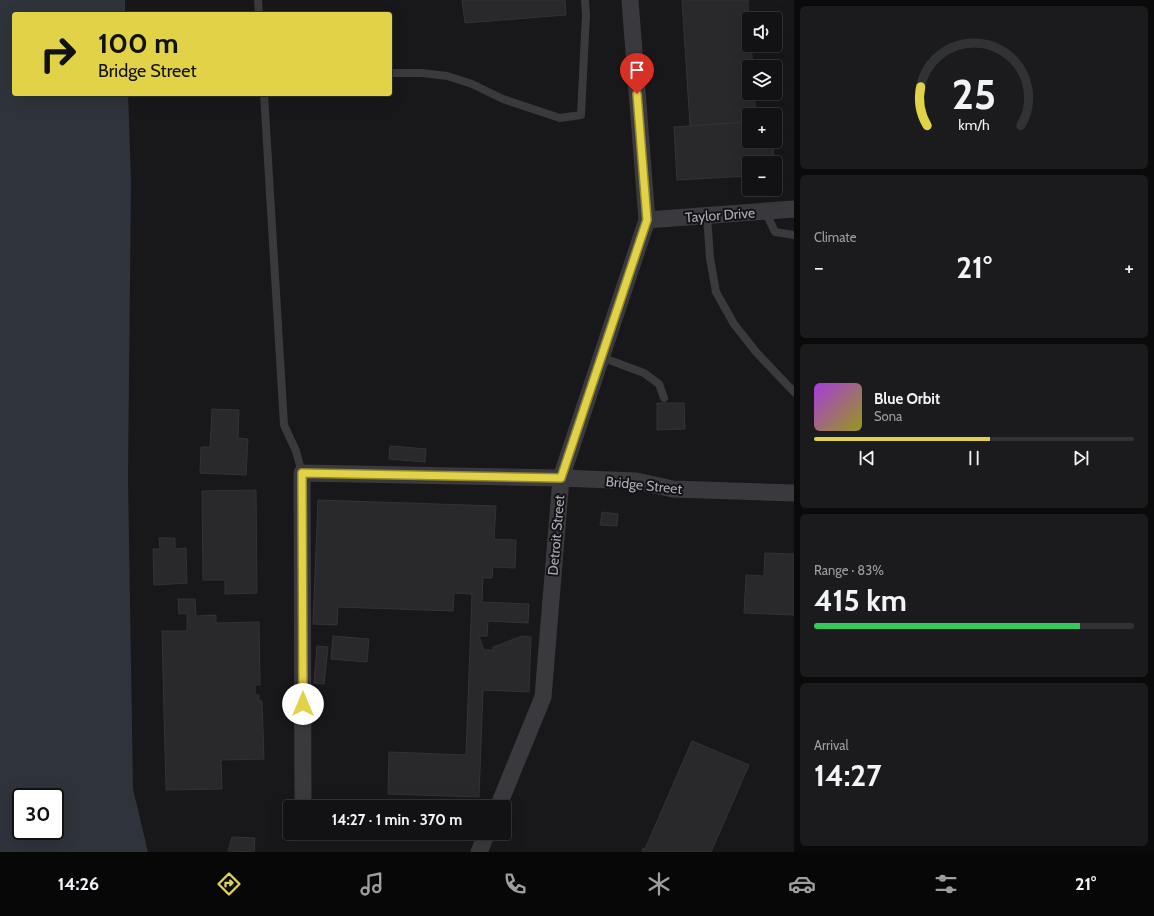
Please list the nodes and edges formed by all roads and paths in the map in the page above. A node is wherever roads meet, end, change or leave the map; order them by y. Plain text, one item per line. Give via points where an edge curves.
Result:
1 (258, 0) edge
2 (585, 0) edge
3 (630, 0) edge
4 (259, 12) edge
5 (392, 73) edge
6 (264, 96) edge
7 (794, 209) edge
8 (765, 211) junction
9 (708, 216) junction
10 (647, 220) junction
11 (794, 235) edge
12 (601, 357) junction
13 (794, 392) edge
14 (664, 398) dead end
15 (302, 473) junction
16 (561, 478) junction
17 (794, 493) edge
18 (303, 798) dead end
19 (501, 800) edge
20 (484, 840) edge
21 (479, 852) edge

1 - 4 lane
2 - 5 lane via 581,115 560,118 503,99 472,84 447,76
3 - 10 street
6 - 15 lane via 284,425 296,451
7 - 8 street, Taylor Drive
8 - 9 street, Taylor Drive
8 - 11 lane via 775,232
9 - 10 street, Taylor Drive
9 - 13 lane via 710,258 716,292 734,324 756,352
10 - 12 street, Detroit Street
12 - 14 lane via 644,373 659,384
12 - 16 street, Detroit Street
15 - 16 street, Bridge Street
15 - 18 street
16 - 17 street, Bridge Street via 636,481 673,489
16 - 19 street, Detroit Street via 543,697
20 - 21 street

